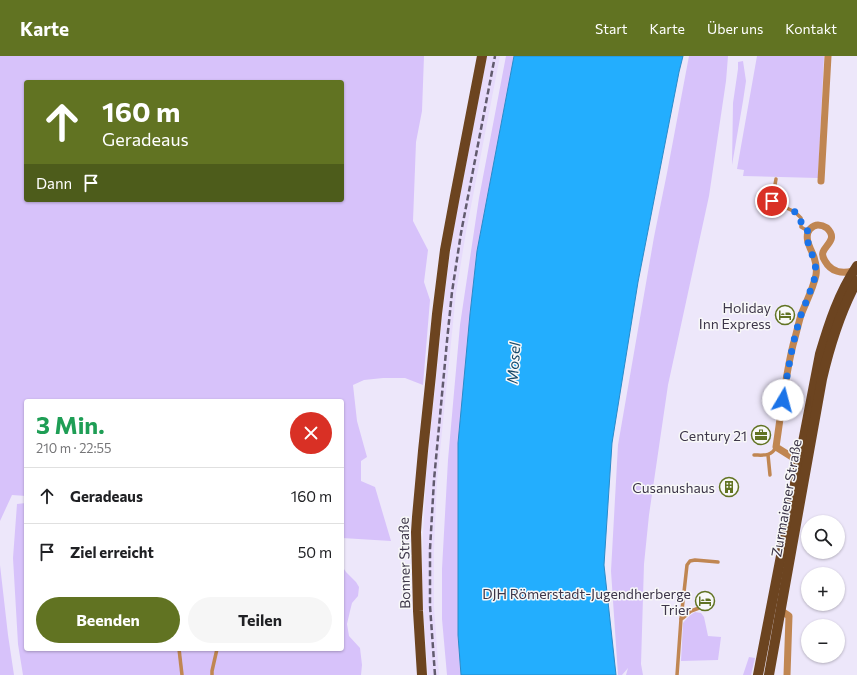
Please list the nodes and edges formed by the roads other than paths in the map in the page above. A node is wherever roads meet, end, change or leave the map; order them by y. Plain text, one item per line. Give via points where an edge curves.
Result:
1 (482, 56) edge
2 (828, 56) edge
3 (776, 179) dead end
4 (821, 181) dead end
5 (808, 231) junction
6 (856, 273) edge
7 (776, 447) junction
8 (754, 455) dead end
9 (768, 455) junction
10 (798, 467) junction
11 (770, 475) dead end
12 (718, 562) dead end
13 (699, 608) dead end
14 (776, 609) junction
15 (681, 619) junction
16 (179, 651) edge
17 (217, 651) edge
18 (182, 675) edge
19 (212, 675) edge
20 (422, 675) edge
21 (677, 675) edge
22 (758, 675) edge
23 (769, 675) edge
24 (787, 675) edge

1 - 20 main road, Bonner Straße via 445,250 423,450 416,532
2 - 4 street
3 - 5 lane via 772,201 795,212 801,218 801,227
5 - 6 street via 817,225 828,229 830,243 822,254 825,262 837,271
5 - 7 street via 816,272 793,346
6 - 10 main road, Zurmaiener Straße via 843,291 820,354
6 - 14 main road, Zurmaiener Straße via 834,335 822,379
7 - 9 lane
7 - 10 street via 792,457
8 - 9 lane
9 - 11 lane
10 - 14 main road, Zurmaiener Straße
12 - 15 lane via 695,560 687,565
13 - 15 lane
14 - 22 main road
14 - 23 main road
14 - 24 street via 788,616
15 - 21 lane
16 - 18 lane
17 - 19 lane

